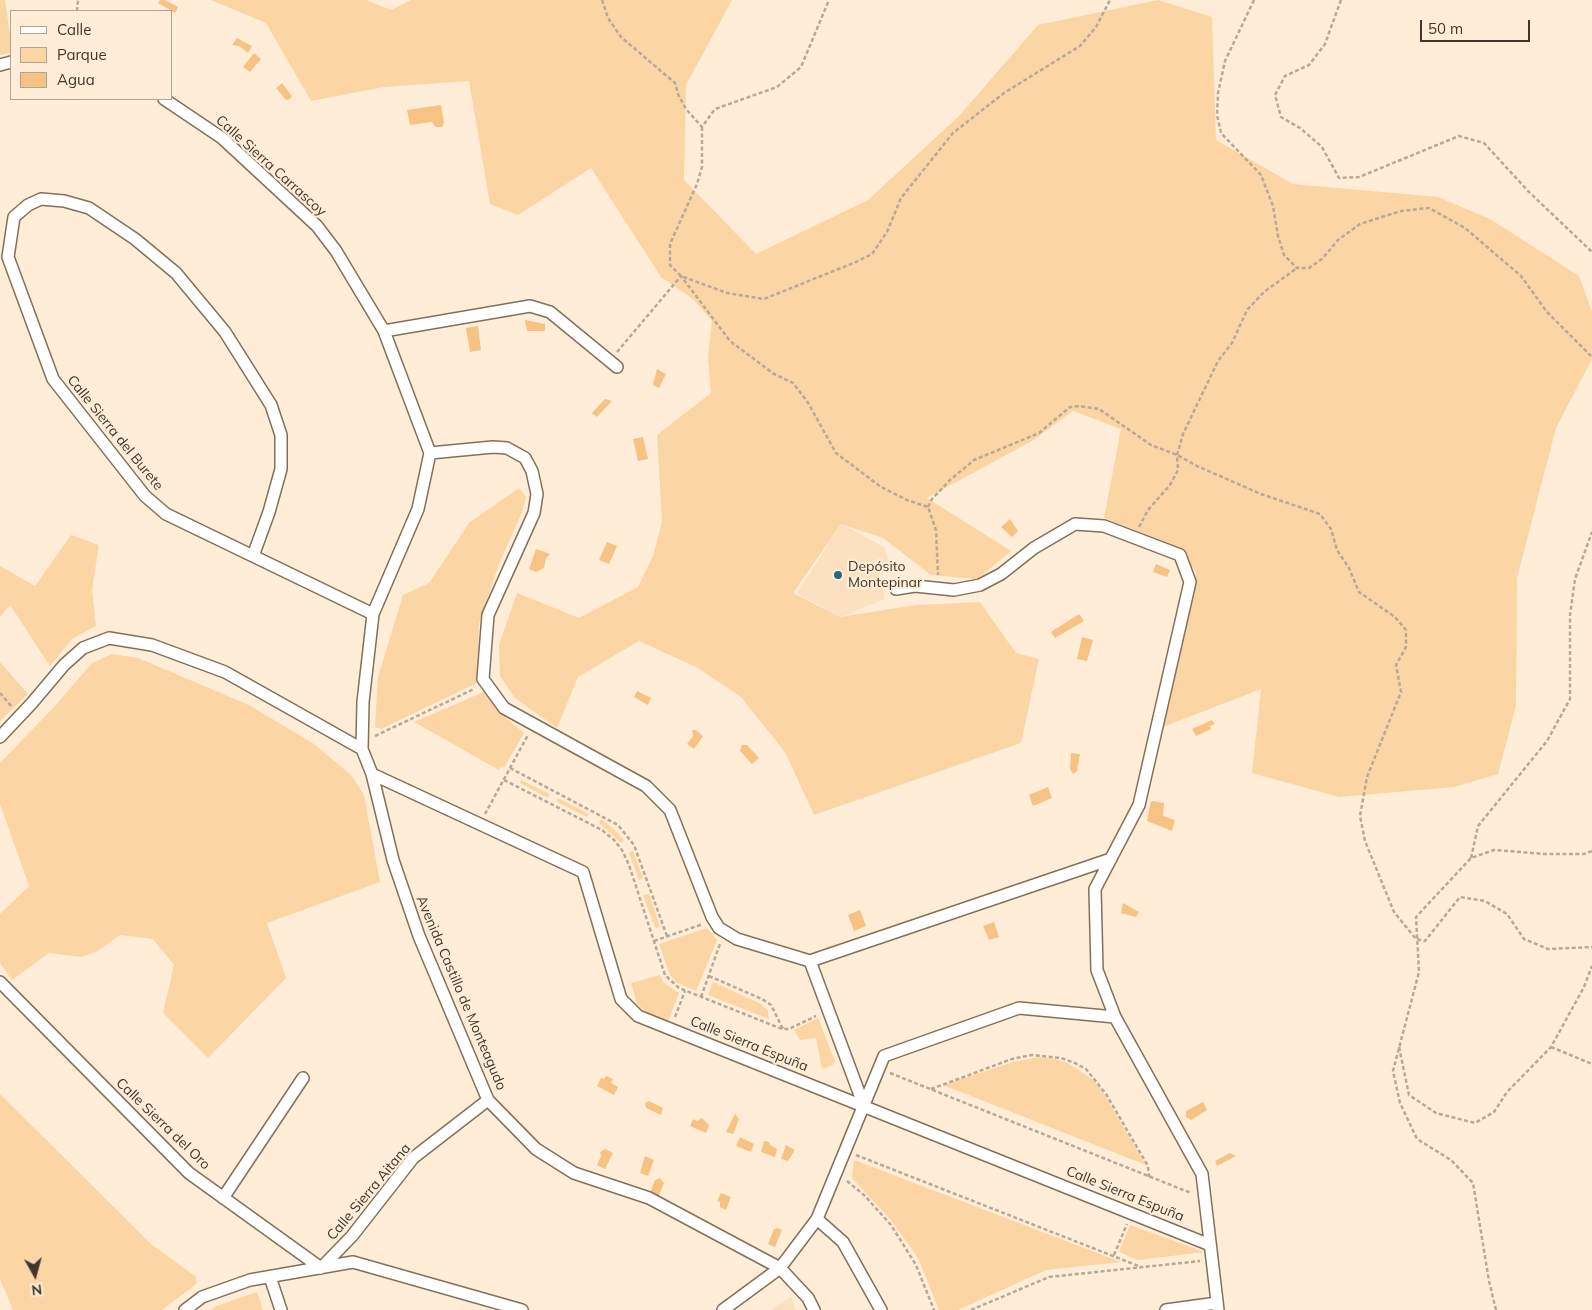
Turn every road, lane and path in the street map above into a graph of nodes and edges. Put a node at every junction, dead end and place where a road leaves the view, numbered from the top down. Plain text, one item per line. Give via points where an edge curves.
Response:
1 (602, 0) edge
2 (828, 0) edge
3 (1110, 0) edge
4 (1254, 0) edge
5 (1341, 0) edge
6 (165, 100) edge
7 (702, 127) junction
8 (1592, 252) edge
9 (1297, 268) junction
10 (681, 276) junction
11 (384, 331) junction
12 (1592, 357) edge
13 (614, 364) joint
14 (430, 453) junction
15 (1178, 455) junction
16 (928, 507) junction
17 (1592, 532) edge
18 (1136, 538) junction
19 (253, 556) junction
20 (937, 587) junction
21 (896, 589) dead end
22 (373, 614) junction
23 (487, 683) junction
24 (0, 693) edge
25 (20, 716) junction
26 (534, 725) junction
27 (0, 737) edge
28 (362, 745) junction
29 (510, 768) junction
30 (372, 774) junction
31 (504, 780) junction
32 (479, 824) junction
33 (1592, 851) edge
34 (1111, 858) junction
35 (1471, 858) junction
36 (714, 920) junction
37 (725, 932) junction
38 (667, 936) junction
39 (1416, 939) junction
40 (654, 941) junction
41 (1592, 947) edge
42 (810, 961) junction
43 (1592, 966) edge
44 (709, 976) junction
45 (0, 982) edge
46 (685, 990) junction
47 (701, 997) junction
48 (829, 1010) junction
49 (1115, 1018) junction
50 (670, 1029) junction
51 (783, 1029) junction
52 (1398, 1045) junction
53 (1551, 1047) junction
54 (1592, 1064) edge
55 (879, 1069) junction
56 (303, 1078) dead end
57 (930, 1089) junction
58 (488, 1100) junction
59 (864, 1106) junction
60 (845, 1150) junction
61 (836, 1172) junction
62 (1149, 1177) junction
63 (1205, 1194) junction
64 (223, 1198) junction
65 (1131, 1213) junction
66 (817, 1219) junction
67 (1210, 1245) junction
68 (1114, 1255) junction
69 (1212, 1260) junction
70 (1141, 1267) junction
71 (321, 1268) junction
72 (780, 1268) junction
73 (270, 1277) junction
74 (1217, 1306) edge
75 (185, 1310) edge
76 (281, 1310) edge
77 (522, 1310) edge
78 (723, 1310) edge
79 (814, 1310) edge
80 (881, 1310) edge
81 (934, 1310) edge
82 (971, 1310) edge
83 (1166, 1310) edge
84 (1496, 1310) edge

1 - 7 path via 608,18 621,37 675,82 686,109
2 - 7 path via 801,67 778,87 715,109
3 - 10 path via 1096,27 1080,46 1004,93 953,133 901,198 887,232 872,254 764,299 727,293
4 - 9 path via 1225,61 1217,115 1221,133 1261,174 1273,206 1284,255
5 - 8 path via 1325,44 1309,65 1285,76 1275,95 1281,117 1322,147 1339,178 1359,177 1460,136 1484,143 1528,191
6 - 11 street, Calle Sierra Carrascoy via 222,138 317,226 336,251
7 - 10 path via 702,167 670,244 670,265
9 - 12 path via 1309,268 1322,259 1338,240 1360,224 1401,211 1429,208 1464,228 1521,276 1547,312
9 - 15 path via 1264,292 1247,310 1232,343 1218,361 1202,393 1183,434
10 - 13 path
10 - 16 path via 730,341 774,374 793,383 808,401 836,453 881,487
11 - 13 street via 530,306 550,312
11 - 14 street, Calle Sierra Carrascoy
14 - 22 street via 418,510
14 - 23 street via 493,446 507,448 525,458 538,494 534,512 488,615 483,679
15 - 16 path via 1151,445 1099,409 1070,407 1039,433 974,460 950,480
15 - 18 path via 1178,470 1170,485 1148,510
15 - 39 path via 1261,494 1320,514 1332,529 1337,550 1359,592 1395,617 1406,630 1406,647 1396,665 1401,692 1367,777 1360,816 1364,841 1390,904
16 - 20 path via 936,530
17 - 35 path via 1575,579 1570,615 1570,699 1547,741 1478,826
18 - 20 street via 1104,526 1075,524 1034,548 1002,574 980,585 954,590
18 - 34 street via 1180,555 1190,582 1138,805
19 - 19 street, Calle Sierra del Burete via 166,514 145,496 53,379 8,257 14,217 28,205 41,199 64,200 97,213 176,273 230,340 271,405 280,435 281,469
19 - 22 street, Calle Sierra del Burete
20 - 21 street
22 - 28 street via 363,702
23 - 26 street via 504,708
23 - 28 path
24 - 25 path
25 - 27 street
25 - 28 street via 64,664 83,648 109,638 152,645 225,672
26 - 29 path
26 - 36 street via 646,786 670,810
28 - 30 street, Avenida Castillo de Monteagudo
29 - 31 path
29 - 38 path via 618,825 634,846
30 - 32 street, Calle Sierra Espuña
30 - 58 street, Avenida Castillo de Monteagudo via 393,860 418,936
31 - 32 path
31 - 40 path via 602,830 614,840 629,865
32 - 50 street, Calle Sierra Espuña via 582,872 621,999 638,1016
33 - 35 path via 1545,854 1494,850
34 - 42 street
34 - 49 street via 1095,889 1096,961
35 - 39 path via 1416,916
36 - 37 street
36 - 38 path
37 - 42 street via 737,939
37 - 44 path
38 - 40 path
39 - 41 path via 1425,941 1460,897 1486,901 1507,914 1524,939 1548,949
39 - 52 path via 1419,972
40 - 46 path via 665,975
42 - 48 street
43 - 53 path
44 - 47 path
44 - 51 path via 771,1005
45 - 64 street, Calle Sierra del Oro via 189,1173
46 - 47 path
46 - 50 path
47 - 51 path
48 - 51 path
48 - 59 street
49 - 55 street via 1019,1008 884,1056
49 - 63 street via 1202,1174
50 - 59 street, Calle Sierra Espuña
52 - 53 path via 1409,1095 1436,1113 1475,1123 1494,1112 1506,1092
52 - 84 path via 1392,1071 1400,1103 1416,1139 1451,1160 1473,1183
53 - 54 path
55 - 57 path
55 - 59 street
56 - 64 street
57 - 62 path
57 - 62 path via 1012,1059 1032,1055 1074,1063 1086,1069 1106,1094 1148,1166
58 - 71 street, Calle Sierra Aitana via 413,1158 352,1236
58 - 72 street, Avenida Castillo de Monteagudo via 536,1148 574,1173 649,1198
59 - 60 street
59 - 65 street, Calle Sierra Espuña
60 - 61 street
60 - 68 path
61 - 66 street
61 - 81 path via 864,1195 891,1225 916,1265
62 - 63 path via 1195,1195
63 - 67 street
64 - 71 street, Calle Sierra del Oro
65 - 67 street, Calle Sierra Espuña
65 - 68 path
66 - 72 street
66 - 80 street via 843,1242
67 - 69 street
68 - 70 path
69 - 70 path
69 - 74 street
70 - 82 path via 1049,1277
71 - 73 street
71 - 77 street via 353,1262
72 - 78 street
72 - 79 street, Avenida Castillo de Monteagudo via 808,1298
73 - 75 street via 250,1280 202,1297
73 - 76 street
74 - 83 street

